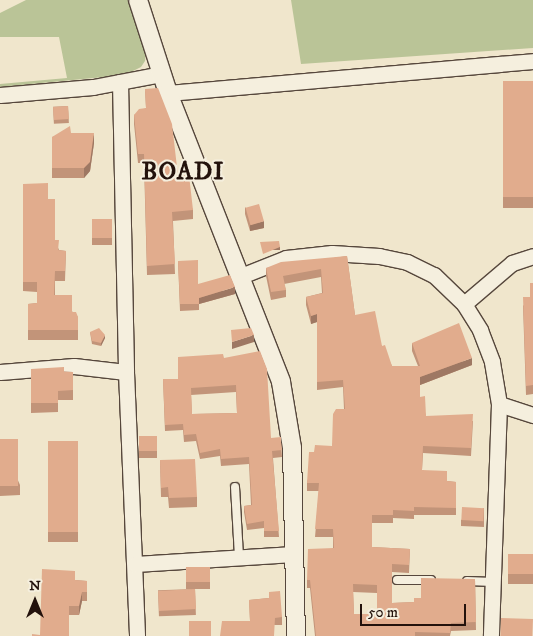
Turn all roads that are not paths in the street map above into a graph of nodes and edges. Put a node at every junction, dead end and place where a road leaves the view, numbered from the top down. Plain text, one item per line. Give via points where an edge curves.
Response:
1 (138, 0) edge
2 (533, 61) edge
3 (161, 74) junction
4 (120, 82) junction
5 (168, 93) junction
6 (0, 95) edge
7 (533, 256) edge
8 (241, 276) junction
9 (464, 304) junction
10 (0, 372) edge
11 (126, 372) junction
12 (499, 404) junction
13 (533, 415) edge
14 (235, 486) dead end
15 (294, 554) junction
16 (239, 558) junction
17 (135, 564) junction
18 (397, 580) dead end
19 (445, 581) edge
20 (454, 581) edge
21 (493, 582) junction
22 (137, 636) edge
23 (296, 636) edge
24 (491, 636) edge

1 - 3 street
2 - 5 street
3 - 4 street
3 - 5 street
4 - 6 street
4 - 11 street
5 - 8 street
7 - 9 street via 512,263
8 - 9 street via 286,258 332,253 379,256 407,262 434,275
8 - 15 street via 273,356 288,411
9 - 12 street via 480,330 492,362
10 - 11 street via 74,366
11 - 17 street
12 - 13 street
12 - 21 street
14 - 16 lane
15 - 16 street
15 - 23 street
16 - 17 street
17 - 22 street
18 - 19 lane
20 - 21 lane
21 - 24 street

